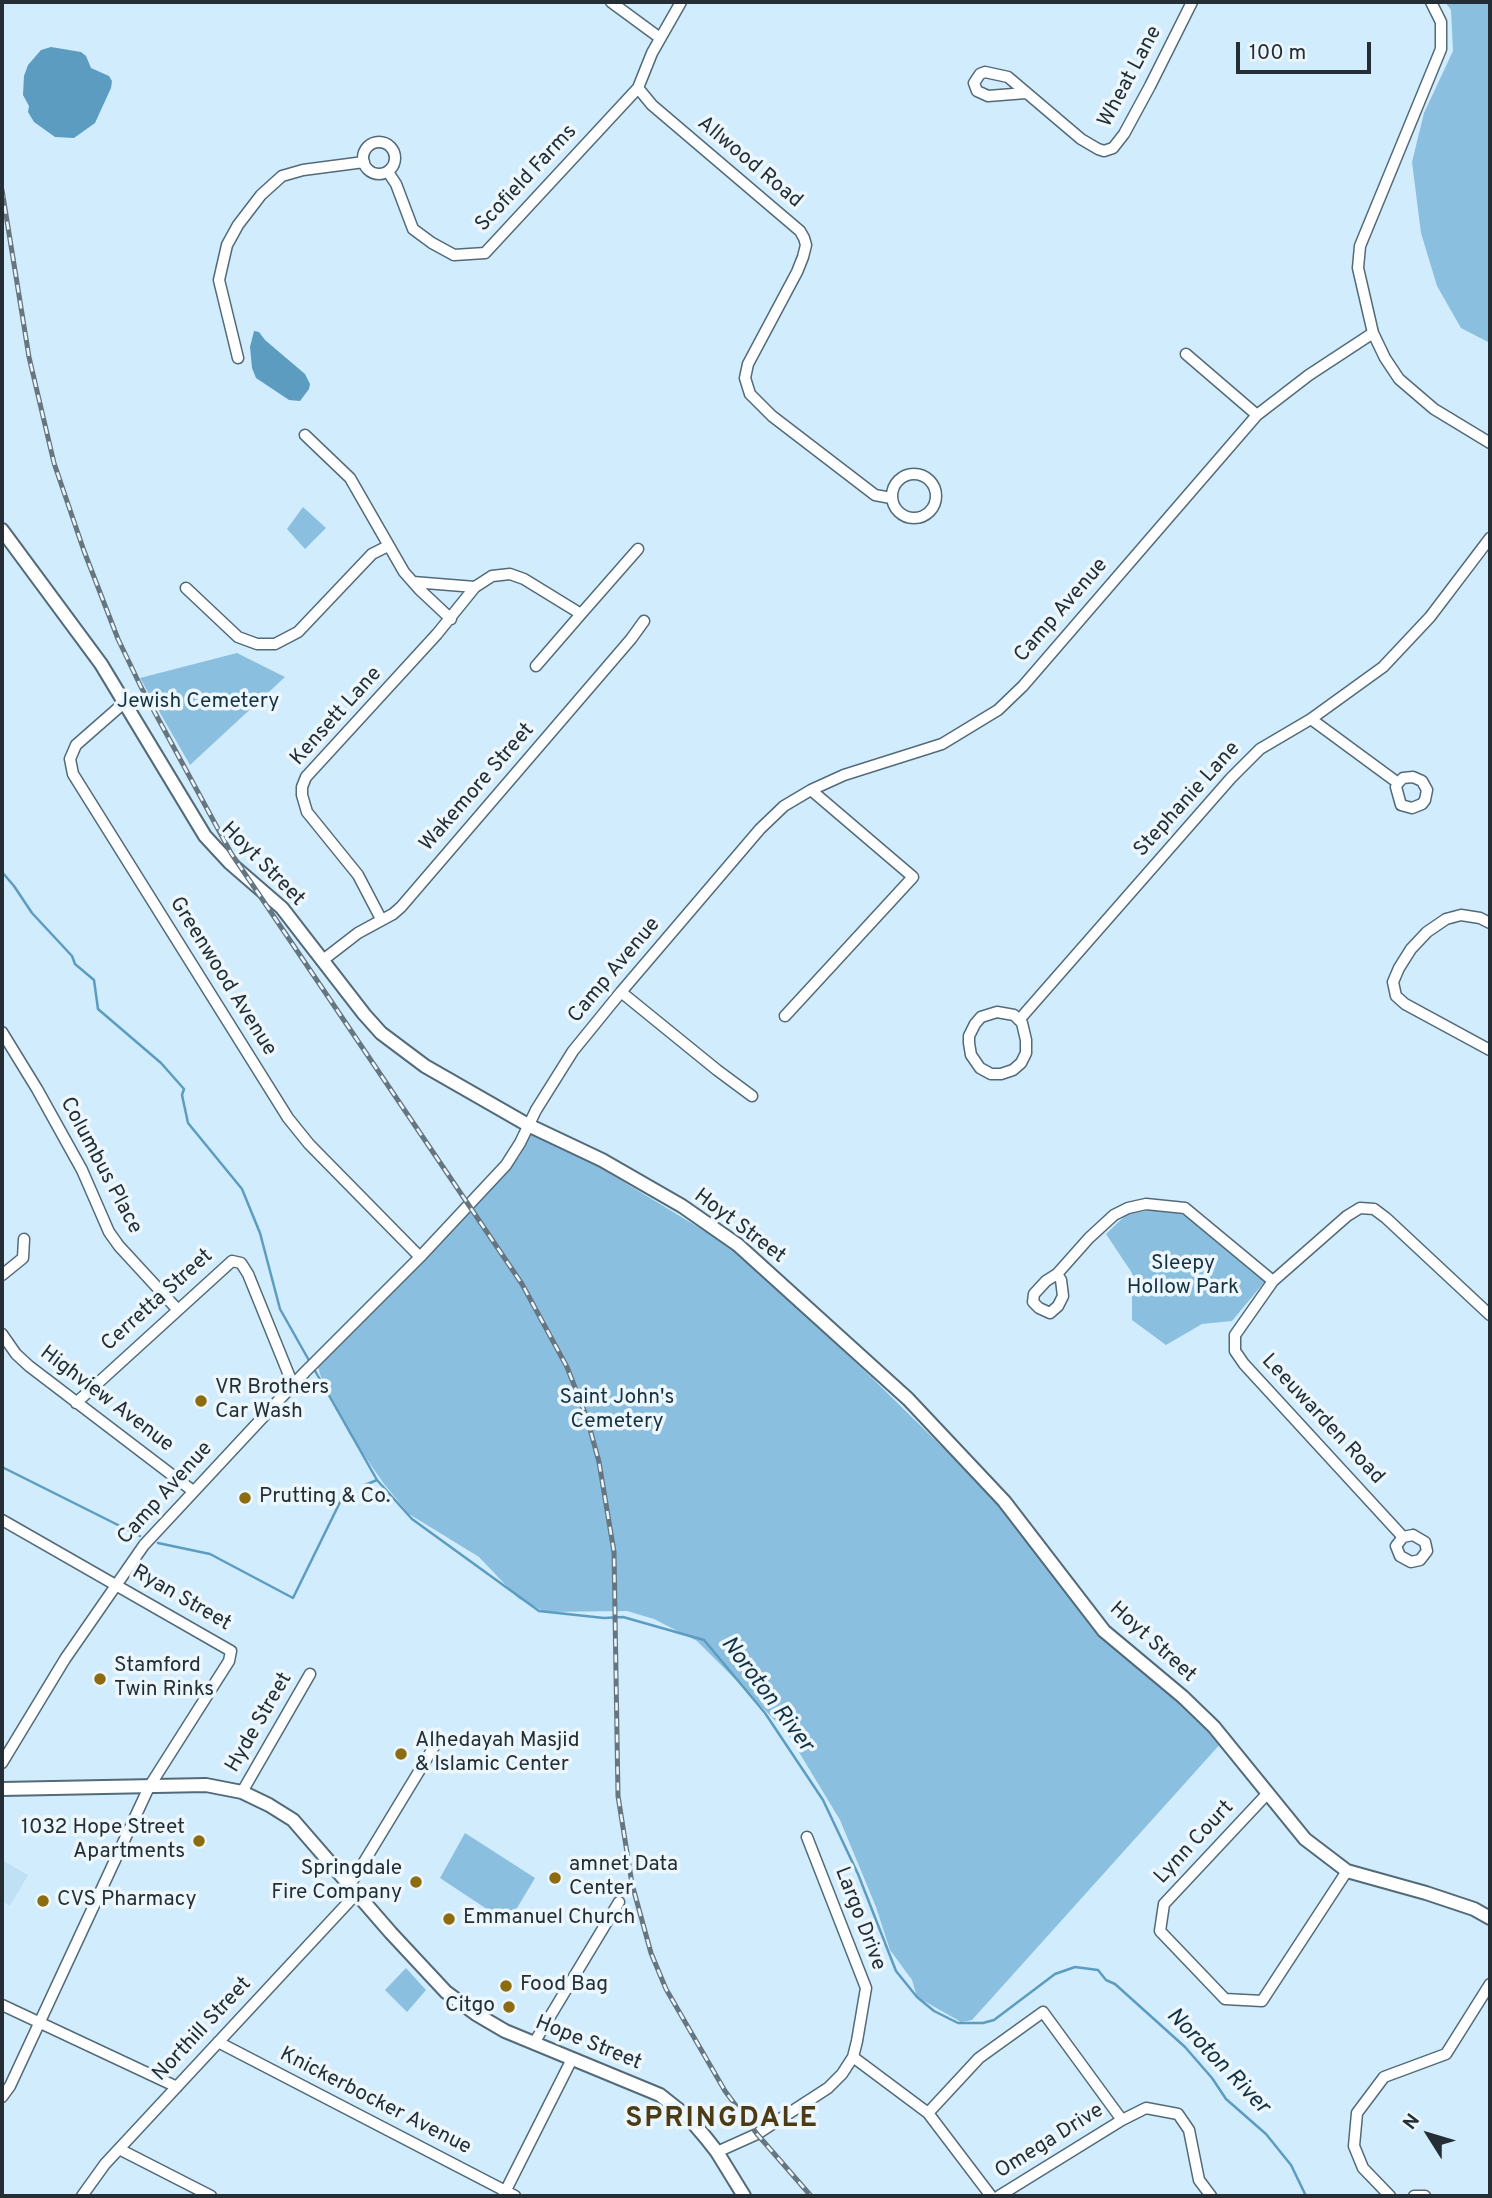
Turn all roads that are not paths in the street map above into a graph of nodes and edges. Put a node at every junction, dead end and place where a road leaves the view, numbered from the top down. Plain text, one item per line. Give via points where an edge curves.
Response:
1 (611, 2) edge
2 (681, 2) edge
3 (1192, 2) edge
4 (1431, 2) edge
5 (660, 38) junction
6 (638, 88) junction
7 (1026, 93) junction
8 (363, 162) junction
9 (388, 172) junction
10 (1373, 333) junction
11 (1186, 354) dead end
12 (238, 358) dead end
13 (1257, 415) junction
14 (305, 435) dead end
15 (1490, 443) edge
16 (891, 498) junction
17 (2, 530) edge
18 (1490, 538) edge
19 (388, 545) junction
20 (638, 549) dead end
21 (413, 582) junction
22 (475, 587) junction
23 (186, 588) dead end
24 (581, 614) junction
25 (451, 620) junction
26 (644, 621) dead end
27 (536, 666) dead end
28 (125, 702) junction
29 (1311, 719) junction
30 (1398, 783) dead end
31 (811, 790) junction
32 (382, 919) junction
33 (1490, 923) edge
34 (323, 960) junction
35 (621, 992) junction
36 (785, 1016) dead end
37 (1019, 1020) junction
38 (2, 1032) edge
39 (1490, 1050) edge
40 (752, 1096) dead end
41 (528, 1125) junction
42 (24, 1240) dead end
43 (420, 1257) junction
44 (1057, 1274) dead end
45 (2, 1275) edge
46 (1273, 1281) junction
47 (177, 1309) junction
48 (1490, 1315) edge
49 (2, 1334) edge
50 (293, 1385) junction
51 (76, 1403) junction
52 (193, 1491) junction
53 (2, 1520) edge
54 (1403, 1537) dead end
55 (115, 1583) junction
56 (310, 1674) dead end
57 (435, 1745) dead end
58 (2, 1763) edge
59 (149, 1787) junction
60 (2, 1789) edge
61 (242, 1792) junction
62 (1267, 1794) junction
63 (807, 1837) dead end
64 (1347, 1871) junction
65 (354, 1889) junction
66 (619, 1902) dead end
67 (1490, 1918) edge
68 (1490, 1984) edge
69 (2, 2004) edge
70 (38, 2021) junction
71 (218, 2042) junction
72 (534, 2043) junction
73 (853, 2057) junction
74 (572, 2059) junction
75 (177, 2087) junction
76 (2, 2096) edge
77 (928, 2113) junction
78 (1122, 2120) junction
79 (119, 2149) junction
80 (718, 2152) junction
81 (508, 2194) edge
82 (82, 2196) edge
83 (211, 2196) edge
84 (744, 2196) edge
85 (991, 2196) edge
86 (999, 2196) edge
87 (1212, 2196) edge
88 (1390, 2196) edge
89 (1414, 2196) edge
90 (1425, 2196) edge

1 - 5 street
2 - 5 street
3 - 7 street, Wheat Lane via 1114,148 1104,151 1091,145
4 - 10 street via 1441,22 1441,49 1360,246 1358,268
5 - 6 street
6 - 9 street, Scofield Farms via 485,253 454,255 413,229
6 - 16 street, Allwood Road via 804,238 797,272 748,364 746,387 750,394 875,495
7 - 7 street, Wheat Lane via 988,96 977,91 974,83 980,74 995,72 1012,79
8 - 9 street via 373,173
8 - 9 street, Scofield Farms via 370,144 387,143 396,157
8 - 12 street via 282,176 238,225 227,245 219,280
10 - 13 street, Camp Avenue
10 - 15 street via 1399,379 1414,394
11 - 13 street
13 - 31 street, Camp Avenue via 998,710 942,744
14 - 19 street via 351,478
16 - 16 street, Allwood Road via 903,516 918,518 930,512 936,493 924,477 911,474 898,480
17 - 28 main road, Hoyt Street
18 - 29 street, Stephanie Lane via 1430,617 1383,667
19 - 21 street
19 - 23 street via 372,554 298,632 275,643 257,644 238,637
20 - 24 street
21 - 22 street
21 - 25 street
22 - 24 street via 492,576 510,574
22 - 25 street, Kensett Lane
24 - 27 street
25 - 32 street, Kensett Lane via 312,769 302,787 307,812 358,875
26 - 32 street, Wakemore Street via 418,887 393,914
28 - 34 main road, Hoyt Street via 205,836 273,899
28 - 43 street, Greenwood Avenue via 76,746 70,759 73,774 288,1118
29 - 30 street
29 - 37 street, Stephanie Lane via 1260,749 1231,778
31 - 35 street, Camp Avenue via 784,806 760,829
31 - 36 street via 913,877
32 - 34 street, Wakemore Street
33 - 39 street via 1461,915 1446,919 1411,949 1393,982 1396,996 1405,1004
34 - 41 main road, Hoyt Street via 364,1014 404,1052
35 - 40 street
35 - 41 street, Camp Avenue via 573,1051
37 - 37 street via 1026,1040 1024,1059 1008,1072 985,1072 971,1055 969,1036 975,1024 996,1012 1014,1014
38 - 47 street, Columbus Place via 72,1150 109,1231
41 - 43 street, Camp Avenue via 506,1165
41 - 62 main road, Hoyt Street via 602,1160 728,1238 872,1365 1004,1500 1104,1631 1214,1727
42 - 45 street via 23,1258
43 - 50 street, Camp Avenue
44 - 46 street via 1114,1214 1146,1204 1185,1208
46 - 48 street, Leeuwarden Road via 1347,1216 1360,1208 1374,1209
46 - 54 street, Leeuwarden Road via 1235,1335 1235,1351
47 - 50 street, Cerretta Street via 222,1268 232,1261 241,1263
47 - 51 street, Cerretta Street
49 - 51 street, Highview Avenue via 21,1359
50 - 52 street, Camp Avenue
51 - 52 street, Highview Avenue
52 - 55 street, Camp Avenue
53 - 55 street, Ryan Street
55 - 58 street, Camp Avenue
55 - 59 street, Ryan Street via 232,1651
56 - 61 street, Hyde Street
57 - 65 street, Northill Street
59 - 60 main road, Hope Street
59 - 61 main road, Hope Street via 206,1786
59 - 70 street
61 - 65 main road, Hope Street via 293,1820
62 - 64 main road, Hoyt Street via 1306,1839
62 - 64 street, Lynn Court via 1164,1904 1160,1931 1225,1999 1262,2001
63 - 73 street, Largo Drive via 866,1988
64 - 67 main road, Hoyt Street via 1450,1901
65 - 71 street, Northill Street
65 - 72 main road, Hope Street via 446,1992 476,2014
66 - 72 street
68 - 88 street via 1446,2054 1384,2077 1357,2113 1354,2146 1363,2168
69 - 70 street
70 - 75 street
70 - 76 street
71 - 75 street, Northill Street
71 - 81 street, Knickerbocker Avenue
72 - 74 main road, Hope Street
73 - 77 street
73 - 80 street, Largo Drive via 835,2082 795,2111
74 - 80 main road, Hope Street via 660,2095 690,2118
74 - 81 street
75 - 79 street, Northill Street
77 - 78 street, Omega Drive via 979,2058 1043,2012
77 - 85 street
78 - 86 street, Omega Drive
78 - 87 street, Omega Drive via 1146,2108 1178,2114 1189,2130 1199,2180
79 - 82 street, Northill Street
79 - 83 street
80 - 84 main road, Hope Street
89 - 90 street

